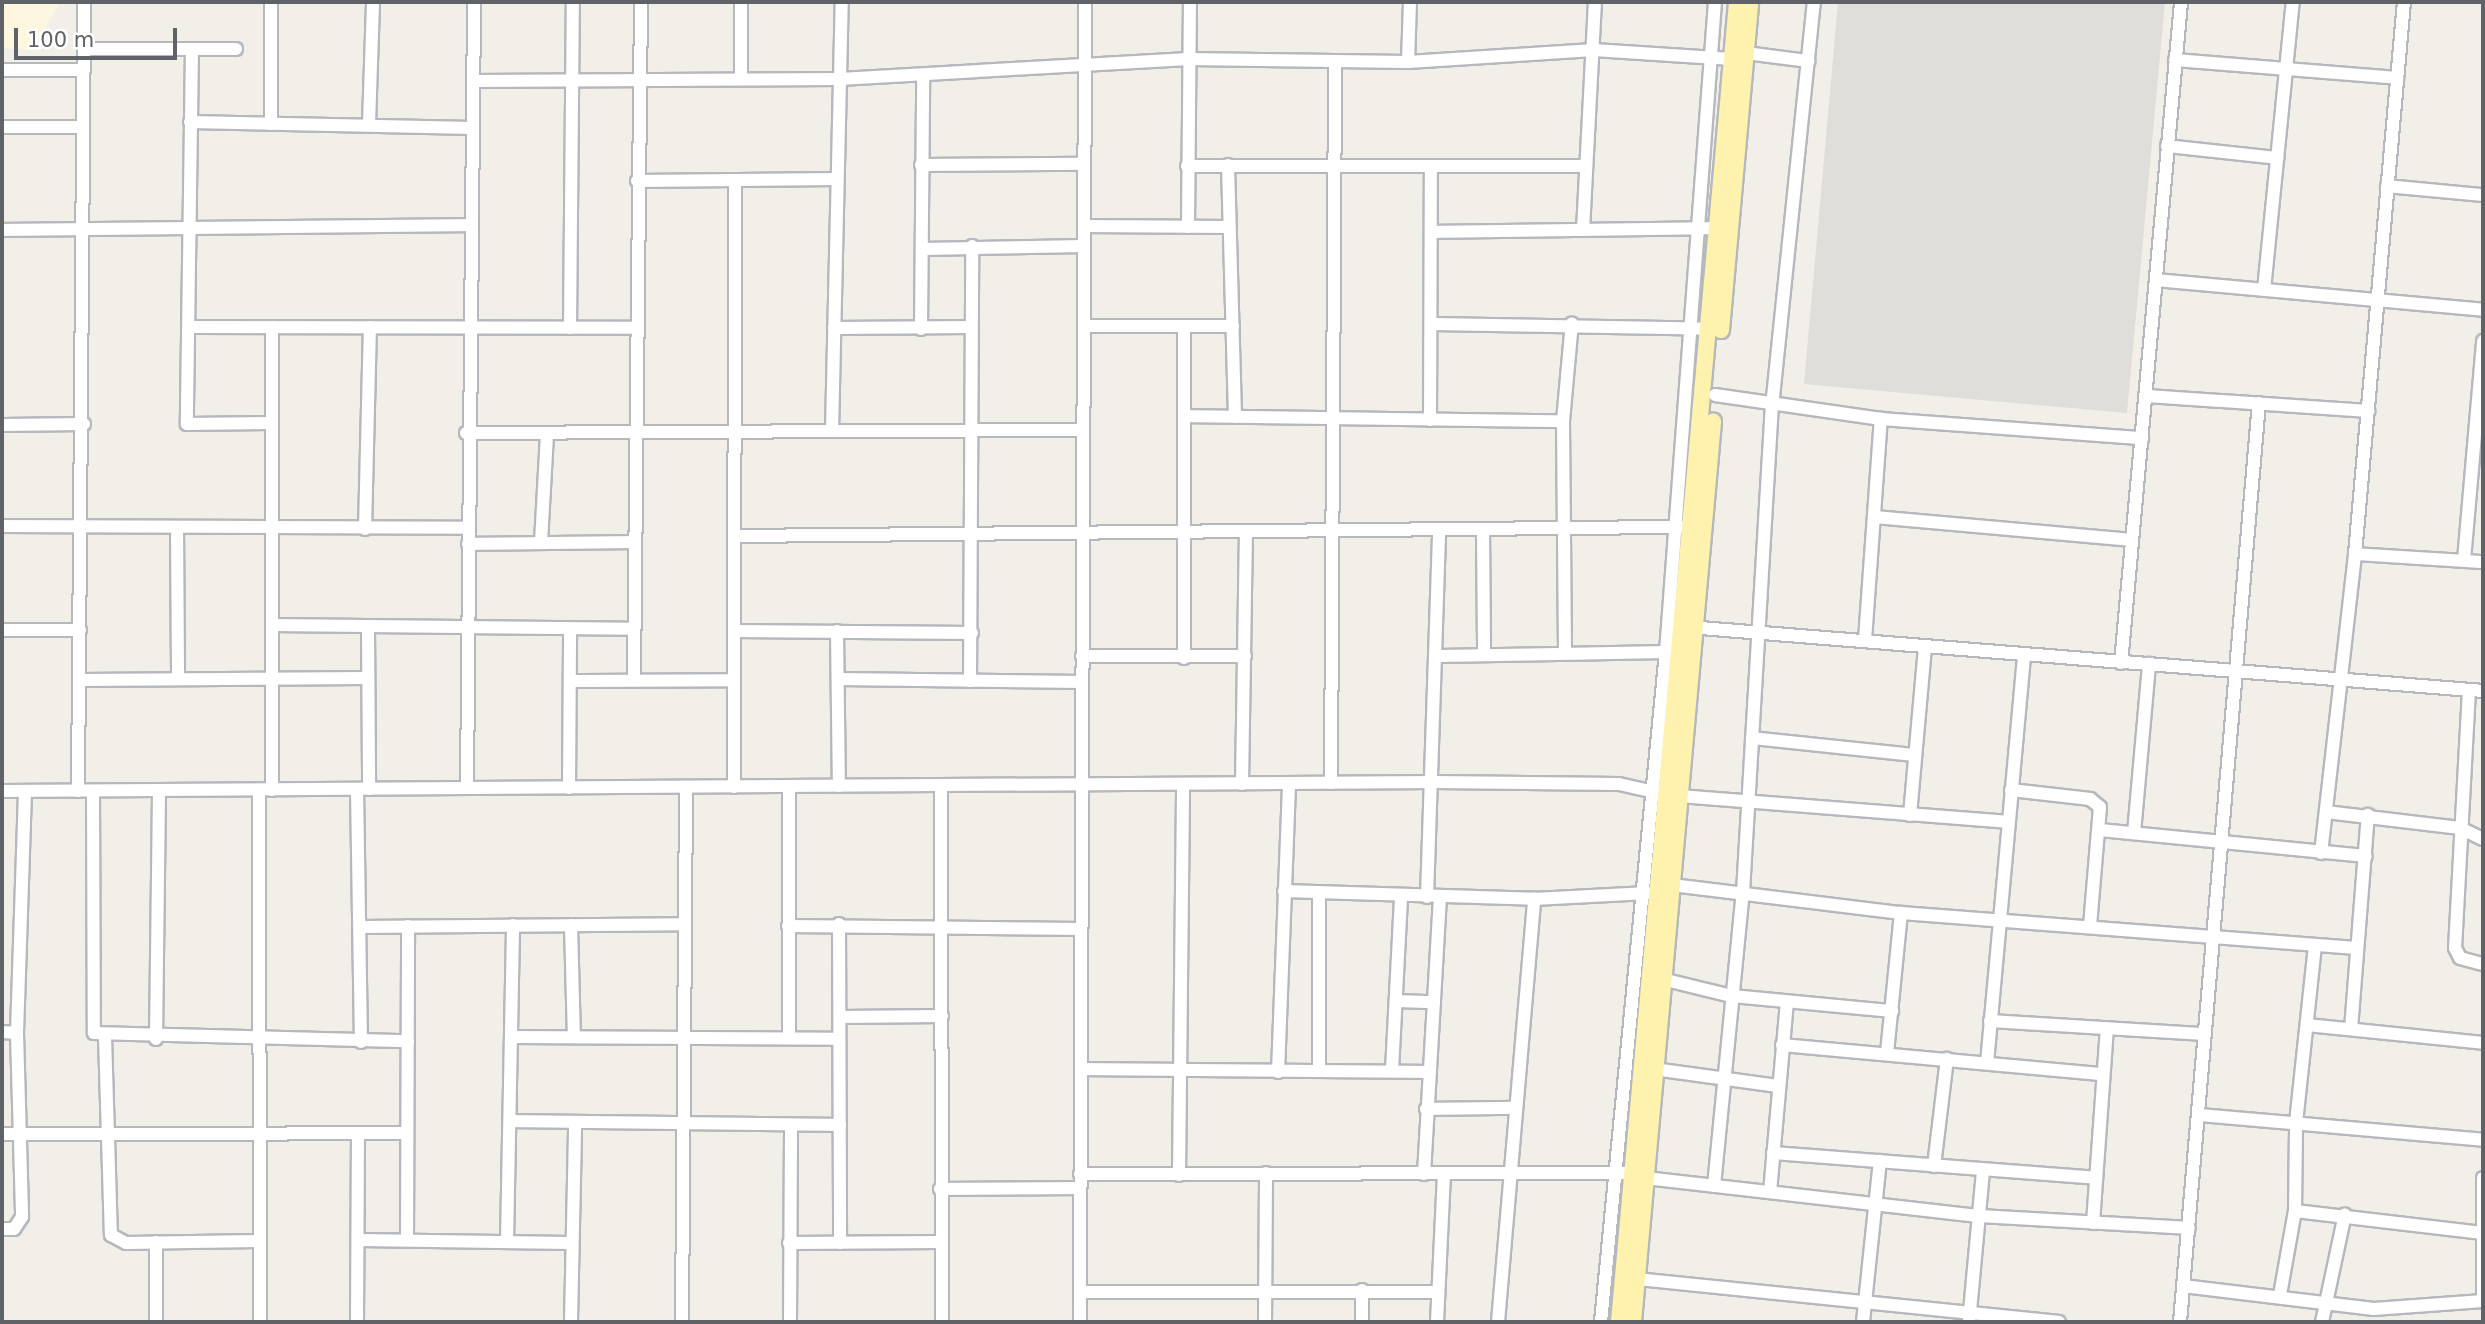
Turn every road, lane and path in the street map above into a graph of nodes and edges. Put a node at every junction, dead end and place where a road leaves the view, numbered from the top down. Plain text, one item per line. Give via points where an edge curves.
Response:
1 (84, 2) edge
2 (271, 2) edge
3 (373, 2) edge
4 (474, 2) edge
5 (573, 2) edge
6 (641, 2) edge
7 (741, 2) edge
8 (842, 2) edge
9 (1085, 2) edge
10 (1190, 2) edge
11 (1410, 2) edge
12 (1595, 2) edge
13 (1715, 2) edge
14 (1737, 2) edge
15 (1751, 2) edge
16 (1814, 2) edge
17 (2181, 2) edge
18 (2293, 2) edge
19 (2404, 2) edge
20 (236, 48) dead end
21 (84, 49) junction
22 (192, 49) junction
23 (1594, 50) junction
24 (1739, 56) junction
25 (1708, 58) junction
26 (1188, 59) junction
27 (2175, 60) junction
28 (1335, 61) junction
29 (1808, 61) junction
30 (1408, 62) junction
31 (1085, 66) junction
32 (2286, 69) junction
33 (2, 70) edge
34 (84, 70) junction
35 (923, 75) junction
36 (741, 78) junction
37 (2397, 78) junction
38 (839, 79) junction
39 (571, 80) junction
40 (638, 80) junction
41 (474, 81) junction
42 (190, 122) junction
43 (271, 124) junction
44 (369, 124) junction
45 (2, 127) edge
46 (83, 127) junction
47 (473, 128) junction
48 (2167, 146) junction
49 (2277, 158) junction
50 (1084, 164) junction
51 (1228, 165) junction
52 (921, 166) junction
53 (1187, 166) junction
54 (1333, 166) junction
55 (1430, 166) junction
56 (1586, 166) junction
57 (837, 179) junction
58 (734, 180) junction
59 (637, 181) junction
60 (2387, 186) junction
61 (2483, 195) edge
62 (472, 225) junction
63 (190, 226) junction
64 (1084, 226) junction
65 (1188, 227) junction
66 (84, 228) junction
67 (1229, 228) junction
68 (1694, 228) junction
69 (1718, 228) junction
70 (2, 230) edge
71 (1583, 230) junction
72 (1432, 232) junction
73 (972, 246) junction
74 (1084, 246) junction
75 (922, 249) junction
76 (2155, 280) junction
77 (2264, 290) junction
78 (2377, 300) junction
79 (2483, 310) edge
80 (1572, 323) junction
81 (1433, 324) junction
82 (1084, 326) junction
83 (1184, 326) junction
84 (1233, 326) junction
85 (190, 327) junction
86 (272, 327) junction
87 (370, 327) junction
88 (469, 327) junction
89 (970, 327) junction
90 (570, 328) junction
91 (635, 328) junction
92 (834, 328) junction
93 (1688, 328) junction
94 (921, 329) junction
95 (1710, 329) junction
96 (2483, 341) edge
97 (1716, 395) junction
98 (2147, 396) junction
99 (2259, 403) junction
100 (1772, 407) junction
101 (2368, 411) junction
102 (1184, 416) junction
103 (1235, 417) junction
104 (1333, 418) junction
105 (1881, 419) junction
106 (1430, 420) junction
107 (1563, 421) junction
108 (269, 423) junction
109 (85, 424) junction
110 (2480, 424) edge
111 (2, 425) edge
112 (1083, 430) junction
113 (832, 431) junction
114 (970, 431) junction
115 (738, 432) junction
116 (466, 433) junction
117 (634, 433) junction
118 (547, 434) junction
119 (2142, 438) junction
120 (1875, 517) junction
121 (2, 526) edge
122 (83, 526) junction
123 (177, 527) junction
124 (1675, 527) junction
125 (1694, 527) junction
126 (271, 528) junction
127 (467, 528) junction
128 (365, 529) junction
129 (1565, 529) junction
130 (1186, 530) junction
131 (1439, 530) junction
132 (1483, 530) junction
133 (1246, 531) junction
134 (971, 532) junction
135 (1332, 532) junction
136 (1083, 533) junction
137 (735, 536) junction
138 (2132, 540) junction
139 (541, 542) junction
140 (631, 542) junction
141 (468, 544) junction
142 (2355, 554) junction
143 (2464, 560) junction
144 (2483, 562) edge
145 (272, 625) junction
146 (1689, 627) junction
147 (368, 628) junction
148 (632, 629) junction
149 (2, 630) edge
150 (80, 630) junction
151 (468, 631) junction
152 (735, 631) junction
153 (837, 631) junction
154 (570, 632) junction
155 (972, 633) junction
156 (1757, 634) junction
157 (1866, 640) junction
158 (1925, 647) junction
159 (1564, 651) junction
160 (1484, 652) junction
161 (1666, 652) junction
162 (1082, 656) junction
163 (1245, 656) junction
164 (1439, 656) junction
165 (2024, 656) junction
166 (1184, 658) junction
167 (2122, 663) junction
168 (2148, 664) junction
169 (2239, 671) junction
170 (178, 677) junction
171 (367, 678) junction
172 (271, 679) junction
173 (634, 679) junction
174 (838, 679) junction
175 (80, 680) junction
176 (734, 680) junction
177 (2340, 680) junction
178 (570, 681) junction
179 (970, 681) junction
180 (1082, 682) junction
181 (2469, 690) junction
182 (2483, 691) edge
183 (1752, 738) junction
184 (1915, 755) junction
185 (1435, 782) junction
186 (1289, 783) junction
187 (1331, 783) junction
188 (1183, 784) junction
189 (1242, 784) junction
190 (1082, 785) junction
191 (839, 786) junction
192 (941, 786) junction
193 (686, 787) junction
194 (734, 787) junction
195 (789, 787) junction
196 (467, 788) junction
197 (569, 788) junction
198 (363, 789) junction
199 (159, 790) junction
200 (265, 790) junction
201 (2011, 790) junction
202 (2, 791) edge
203 (25, 791) junction
204 (78, 791) junction
205 (93, 791) junction
206 (1667, 794) junction
207 (1748, 800) junction
208 (2326, 811) junction
209 (1910, 815) junction
210 (2368, 816) junction
211 (2007, 822) junction
212 (2460, 828) junction
213 (2101, 830) junction
214 (2134, 833) junction
215 (2483, 839) edge
216 (2224, 843) junction
217 (2321, 853) junction
218 (2366, 856) junction
219 (1658, 890) junction
220 (1284, 891) junction
221 (1319, 892) junction
222 (1743, 892) junction
223 (1401, 895) junction
224 (1434, 897) junction
225 (1534, 899) junction
226 (1901, 913) junction
227 (2000, 922) junction
228 (685, 924) junction
229 (839, 924) junction
230 (942, 924) junction
231 (513, 925) junction
232 (571, 925) junction
233 (408, 926) junction
234 (788, 926) junction
235 (361, 927) junction
236 (2090, 927) junction
237 (1081, 929) junction
238 (2213, 939) junction
239 (2315, 945) junction
240 (2357, 948) junction
241 (2483, 964) edge
242 (1662, 979) junction
243 (1732, 996) junction
244 (1396, 1001) junction
245 (1434, 1002) junction
246 (1787, 1003) junction
247 (1892, 1011) junction
248 (942, 1016) junction
249 (841, 1017) junction
250 (1990, 1021) junction
251 (2307, 1025) junction
252 (2351, 1028) junction
253 (2107, 1029) junction
254 (2, 1032) edge
255 (17, 1033) junction
256 (2205, 1034) junction
257 (105, 1036) junction
258 (511, 1037) junction
259 (574, 1037) junction
260 (684, 1037) junction
261 (258, 1038) junction
262 (789, 1038) junction
263 (156, 1039) junction
264 (839, 1039) junction
265 (408, 1041) junction
266 (360, 1042) junction
267 (2483, 1043) edge
268 (1782, 1045) junction
269 (1887, 1053) junction
270 (1947, 1059) junction
271 (1987, 1063) junction
272 (1081, 1069) junction
273 (1180, 1069) junction
274 (1654, 1069) junction
275 (1392, 1070) junction
276 (1318, 1071) junction
277 (1278, 1072) junction
278 (1430, 1072) junction
279 (2103, 1074) junction
280 (1723, 1082) junction
281 (1778, 1086) junction
282 (1514, 1108) junction
283 (1426, 1109) junction
284 (2200, 1115) junction
285 (511, 1121) junction
286 (575, 1123) junction
287 (2297, 1123) junction
288 (840, 1125) junction
289 (685, 1126) junction
290 (792, 1126) junction
291 (19, 1133) junction
292 (105, 1133) junction
293 (407, 1133) junction
294 (2, 1134) edge
295 (256, 1135) junction
296 (358, 1135) junction
297 (2483, 1140) edge
298 (1773, 1153) junction
299 (1880, 1161) junction
300 (1934, 1166) junction
301 (1983, 1170) junction
302 (1266, 1173) junction
303 (1444, 1173) junction
304 (1510, 1173) junction
305 (1080, 1174) junction
306 (1424, 1174) junction
307 (1613, 1174) junction
308 (1179, 1175) junction
309 (1639, 1176) junction
310 (2096, 1178) junction
311 (2483, 1178) edge
312 (1714, 1186) junction
313 (1080, 1188) junction
314 (940, 1189) junction
315 (1770, 1192) junction
316 (1876, 1205) junction
317 (2295, 1211) junction
318 (2345, 1214) junction
319 (1981, 1216) junction
320 (2093, 1223) junction
321 (2189, 1228) junction
322 (2, 1229) edge
323 (2481, 1233) junction
324 (359, 1240) junction
325 (407, 1240) junction
326 (258, 1241) junction
327 (507, 1241) junction
328 (156, 1242) junction
329 (940, 1242) junction
330 (570, 1243) junction
331 (789, 1243) junction
332 (840, 1243) junction
333 (1637, 1279) junction
334 (2183, 1286) junction
335 (1266, 1289) junction
336 (1362, 1290) junction
337 (1080, 1292) junction
338 (1437, 1292) junction
339 (2280, 1294) junction
340 (2324, 1299) junction
341 (2483, 1301) edge
342 (1864, 1305) junction
343 (1969, 1318) edge
344 (156, 1322) edge
345 (260, 1322) edge
346 (357, 1322) edge
347 (571, 1322) edge
348 (682, 1322) edge
349 (790, 1322) edge
350 (942, 1322) edge
351 (1080, 1322) edge
352 (1265, 1322) edge
353 (1362, 1322) edge
354 (1437, 1322) edge
355 (1498, 1322) edge
356 (1601, 1322) edge
357 (1619, 1322) edge
358 (1633, 1322) edge
359 (1863, 1322) edge
360 (2059, 1322) edge
361 (2180, 1322) edge
362 (2322, 1322) edge

1 - 21 street
2 - 43 street
3 - 44 street
4 - 41 street
5 - 39 street
6 - 40 street
7 - 36 street
8 - 38 street
9 - 31 street
10 - 26 street
11 - 30 street
12 - 23 street
13 - 25 street
14 - 24 main road
15 - 24 main road
16 - 29 street
17 - 27 street
18 - 32 street
19 - 37 street
20 - 22 street
21 - 22 street
21 - 34 street
22 - 42 street
23 - 25 street
23 - 30 street
23 - 56 street
24 - 25 street
24 - 29 street
24 - 69 main road
24 - 97 main road
25 - 68 street
26 - 28 street
26 - 31 street
26 - 53 street
27 - 32 street
27 - 48 street
28 - 30 street
28 - 54 street
29 - 100 street
31 - 35 street
31 - 50 street
32 - 37 street
32 - 49 street
33 - 34 street
34 - 46 street
35 - 38 street
35 - 52 street
36 - 38 street
36 - 40 street
37 - 60 street
38 - 57 street
39 - 40 street
39 - 41 street
39 - 90 street
40 - 59 street
41 - 47 street
42 - 43 street
42 - 63 street
43 - 44 street
44 - 47 street
45 - 46 street
46 - 66 street
47 - 62 street
48 - 49 street
48 - 76 street
49 - 77 street
50 - 52 street
50 - 64 street
51 - 53 street
51 - 54 street
51 - 67 street
52 - 75 street
53 - 65 street
54 - 55 street
54 - 104 street
55 - 56 street
55 - 72 street
56 - 71 street
57 - 58 street
57 - 92 street
58 - 59 street
58 - 115 street
59 - 91 street
60 - 61 street
60 - 78 street
62 - 63 street
62 - 88 street
63 - 66 street
63 - 85 street
64 - 65 street
64 - 74 street
65 - 67 street
66 - 70 street
66 - 109 street
67 - 84 street
68 - 69 street
68 - 71 street
68 - 93 street
69 - 95 main road
71 - 72 street
72 - 81 street
73 - 74 street
73 - 75 street
73 - 89 street
74 - 82 street
75 - 94 street
76 - 77 street
76 - 98 street
77 - 78 street
78 - 79 street
78 - 101 street
80 - 81 street
80 - 93 street
80 - 107 street
81 - 106 street
82 - 83 street
82 - 112 street
83 - 84 street
83 - 102 street
84 - 103 street
85 - 86 street
85 - 108 street via 187,424
86 - 87 street
86 - 108 street
87 - 88 street
87 - 128 street
88 - 90 street
88 - 116 street
89 - 94 street
89 - 114 street
90 - 91 street
91 - 117 street
92 - 94 street
92 - 113 street
93 - 95 street
93 - 124 street
95 - 125 main road
96 - 110 street
97 - 100 street
97 - 146 main road
98 - 99 street
98 - 119 street
99 - 101 street
99 - 169 street
100 - 105 street
100 - 156 street
101 - 142 street
102 - 103 street
102 - 130 street
103 - 104 street
104 - 106 street
104 - 135 street
105 - 119 street
105 - 120 street
106 - 107 street
107 - 129 street
108 - 126 street
109 - 111 street
109 - 122 street
110 - 143 street
112 - 114 street
112 - 136 street
113 - 114 street
113 - 115 street
114 - 134 street
115 - 117 street
115 - 137 street
116 - 118 street
116 - 127 street
117 - 118 street
117 - 140 street
118 - 139 street
119 - 138 street
120 - 138 street
120 - 157 street
121 - 122 street
122 - 123 street
122 - 150 street
123 - 126 street
123 - 170 street
124 - 125 street
124 - 129 street
124 - 161 street
125 - 146 main road
126 - 128 street
126 - 145 street
127 - 128 street
127 - 141 street
129 - 132 street
129 - 159 street
130 - 133 street
130 - 136 street
130 - 166 street
131 - 132 street
131 - 135 street
131 - 164 street
132 - 160 street
133 - 135 street
133 - 163 street
134 - 136 street
134 - 137 street
134 - 155 street
135 - 187 street
136 - 162 street
137 - 152 street
138 - 167 street
139 - 140 street
139 - 141 street
140 - 148 street
141 - 151 street
142 - 143 street
142 - 177 street
143 - 144 street
145 - 147 street
145 - 172 street
146 - 156 street
146 - 206 main road
147 - 151 street
147 - 171 street
148 - 154 street
148 - 173 street
149 - 150 street
150 - 175 street
151 - 154 street
151 - 196 street
152 - 153 street
152 - 176 street
153 - 155 street
153 - 174 street
154 - 178 street
155 - 179 street
156 - 157 street
156 - 183 street
157 - 158 street
158 - 165 street
158 - 184 street
159 - 160 street
159 - 161 street
160 - 164 street
161 - 206 street
162 - 166 street
162 - 180 street
163 - 166 street
163 - 189 street
164 - 185 street
165 - 167 street
165 - 201 street
167 - 168 street
168 - 169 street
168 - 214 street
169 - 177 street
169 - 216 street
170 - 172 street
170 - 175 street
171 - 172 street
171 - 198 street
172 - 200 street
173 - 176 street
173 - 178 street
174 - 179 street
174 - 191 street
175 - 204 street
176 - 194 street
177 - 181 street
177 - 208 street
178 - 197 street
179 - 180 street
180 - 190 street
181 - 182 street
181 - 212 street
183 - 184 street
183 - 207 street
184 - 209 street
185 - 187 street
185 - 206 street via 1619,784
185 - 224 street
186 - 187 street
186 - 189 street
186 - 220 street
188 - 189 street
188 - 190 street
188 - 273 street
190 - 192 street
190 - 237 street
191 - 192 street
191 - 195 street
192 - 230 street
193 - 194 street
193 - 197 street
193 - 228 street
194 - 195 street
195 - 234 street
196 - 197 street
196 - 198 street
198 - 200 street
198 - 235 street
199 - 200 street
199 - 205 street
199 - 263 street
200 - 261 street
201 - 211 street
201 - 213 street via 2096,801
202 - 203 street
203 - 204 street
203 - 255 street
204 - 205 street
205 - 257 street via 90,1024
206 - 207 street
206 - 219 main road
206 - 219 street
207 - 209 street
207 - 222 street
208 - 210 street
208 - 217 street
209 - 211 street
210 - 212 street
210 - 218 street
211 - 227 street
212 - 215 street
212 - 241 street via 2455,948 2460,958
213 - 214 street
213 - 236 street
214 - 216 street
216 - 217 street
216 - 238 street
217 - 218 street
218 - 240 street
219 - 222 street
219 - 225 street
219 - 242 main road
219 - 307 street
219 - 309 main road
220 - 221 street
220 - 277 street
221 - 223 street
221 - 276 street
222 - 226 street
222 - 243 street
223 - 224 street
223 - 244 street
224 - 225 street
224 - 245 street
225 - 282 street
226 - 227 street
226 - 247 street
227 - 236 street
227 - 250 street
228 - 232 street
228 - 260 street
229 - 230 street
229 - 234 street
229 - 249 street
230 - 237 street
230 - 248 street
231 - 232 street
231 - 233 street
231 - 258 street
232 - 259 street
233 - 235 street
233 - 265 street
234 - 262 street
235 - 266 street
236 - 238 street
237 - 272 street
238 - 239 street
238 - 256 street
239 - 240 street
239 - 251 street
240 - 252 street
242 - 243 street
242 - 274 main road
243 - 246 street
243 - 280 street
244 - 245 street
244 - 275 street
245 - 278 street
246 - 247 street
246 - 268 street
247 - 269 street
248 - 249 street
248 - 314 street
249 - 264 street
250 - 253 street
250 - 271 street
251 - 252 street
251 - 287 street
252 - 267 street
253 - 256 street
253 - 279 street
254 - 255 street
255 - 291 street
256 - 284 street
257 - 263 street
257 - 292 street
258 - 259 street
258 - 285 street
259 - 260 street
260 - 262 street
260 - 289 street
261 - 263 street
261 - 266 street
261 - 295 street
262 - 264 street
264 - 288 street
265 - 266 street
265 - 293 street
268 - 269 street
268 - 281 street
269 - 270 street
270 - 271 street
270 - 300 street
271 - 279 street
272 - 273 street
272 - 305 street
273 - 277 street
273 - 308 street
274 - 280 street
274 - 309 main road
275 - 276 street
275 - 278 street
276 - 277 street
278 - 283 street
279 - 310 street
280 - 281 street
280 - 312 street
281 - 298 street
282 - 283 street
282 - 304 street
283 - 306 street
284 - 287 street
284 - 321 street
285 - 286 street
285 - 327 street
286 - 289 street
286 - 330 street
287 - 297 street
287 - 317 street
288 - 290 street
288 - 332 street
289 - 290 street
289 - 348 street
290 - 331 street
291 - 292 street
291 - 294 street
291 - 322 street via 22,1217 14,1229
292 - 295 street
292 - 328 street via 106,1226 116,1241
293 - 296 street
293 - 325 street
295 - 296 street
295 - 326 street
296 - 324 street
298 - 299 street
298 - 315 street
299 - 300 street
299 - 316 street
300 - 301 street
301 - 310 street
301 - 319 street
302 - 306 street
302 - 308 street
302 - 335 street
303 - 304 street
303 - 306 street
303 - 338 street
304 - 307 street
304 - 355 street
305 - 308 street
305 - 313 street
307 - 309 street
307 - 356 street
309 - 312 street
309 - 333 main road
309 - 357 main road
310 - 320 street
311 - 323 street
312 - 315 street
313 - 314 street
313 - 337 street
314 - 329 street
315 - 316 street
316 - 319 street
316 - 342 street
317 - 318 street
317 - 339 street
318 - 323 street
318 - 340 street
319 - 320 street
319 - 343 street
320 - 321 street
321 - 334 street
323 - 341 street
324 - 325 street
324 - 346 street
325 - 327 street
326 - 328 street
326 - 345 street
327 - 330 street
328 - 344 street
329 - 332 street
329 - 350 street
330 - 347 street
331 - 332 street
331 - 349 street
333 - 342 street
333 - 358 main road
334 - 339 street
334 - 361 street
335 - 336 street
335 - 337 street
335 - 352 street
336 - 338 street
336 - 353 street
337 - 351 street
338 - 354 street
339 - 340 street
340 - 341 street via 2374,1309
340 - 362 street
342 - 343 street
342 - 359 street
343 - 360 street

